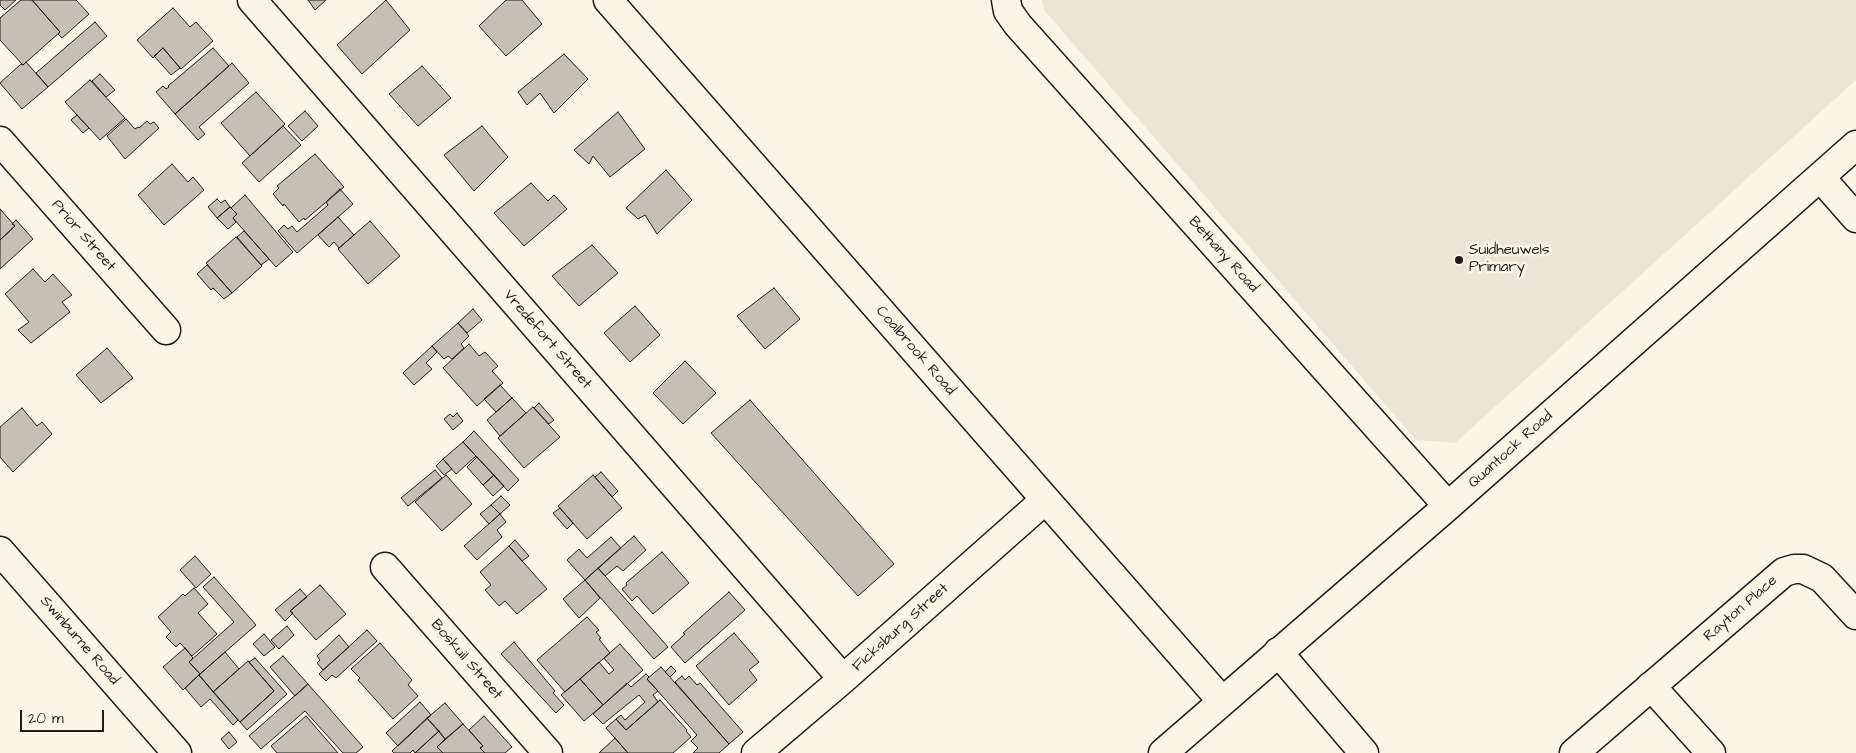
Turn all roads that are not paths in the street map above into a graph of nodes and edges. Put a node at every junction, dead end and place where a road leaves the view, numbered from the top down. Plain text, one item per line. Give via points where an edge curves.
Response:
1 (252, 0) edge
2 (608, 0) edge
3 (1006, 0) edge
4 (0, 141) edge
5 (1856, 145) edge
6 (1820, 176) junction
7 (1856, 218) edge
8 (166, 330) dead end
9 (1045, 500) junction
10 (1448, 506) junction
11 (0, 551) edge
12 (385, 567) dead end
13 (1856, 615) edge
14 (1278, 652) junction
15 (843, 680) junction
16 (1651, 686) junction
17 (1222, 701) junction
18 (178, 753) edge
19 (548, 753) edge
20 (756, 753) edge
21 (1163, 753) edge
22 (1364, 753) edge
23 (1574, 753) edge
24 (1710, 753) edge

1 - 15 street, Vredefort Street
2 - 9 street, Coalbrook Road
3 - 10 street, Bethany Road via 1008,10 1018,25
4 - 8 street, Prior Street
5 - 6 street, Quantock Road
6 - 7 street
6 - 10 street, Quantock Road
9 - 15 street, Ficksburg Street
9 - 17 street, Coalbrook Road
10 - 14 street, Quantock Road
11 - 18 street, Swinburne Road
12 - 19 street, Boskuil Street
13 - 16 street, Rayton Place via 1822,578 1803,569 1784,572
14 - 17 street, Quantock Road
14 - 22 street
15 - 20 street, Ficksburg Street
16 - 23 street, Rayton Place
16 - 24 street
17 - 21 street, Quantock Road

